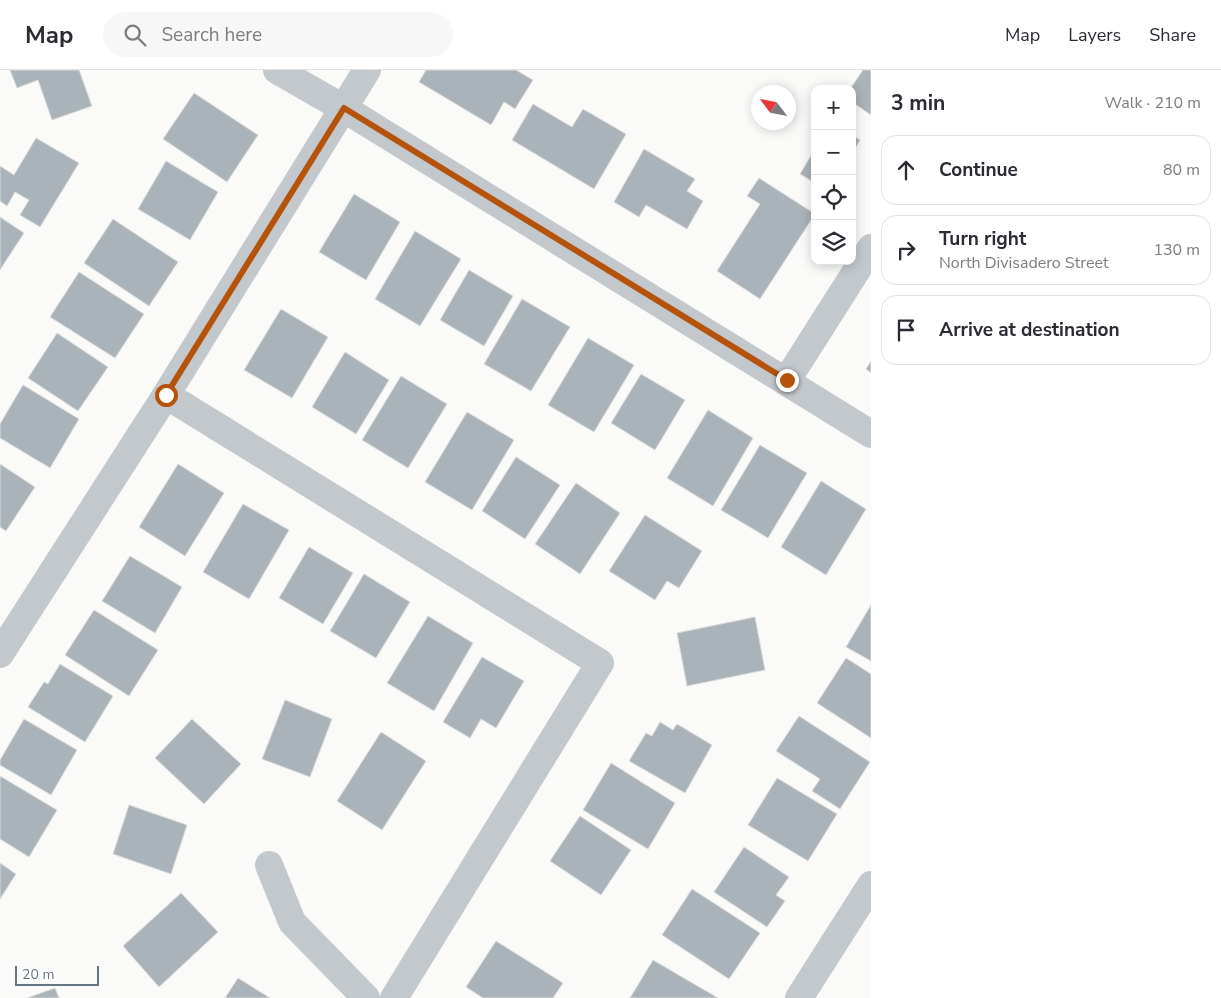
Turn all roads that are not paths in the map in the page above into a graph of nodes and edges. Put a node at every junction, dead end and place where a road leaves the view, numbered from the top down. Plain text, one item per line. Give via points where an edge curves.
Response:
1 (277, 70) edge
2 (367, 70) edge
3 (344, 108) junction
4 (871, 248) edge
5 (787, 380) junction
6 (166, 395) junction
7 (871, 434) edge
8 (0, 654) edge
9 (269, 865) dead end
10 (870, 890) edge
11 (366, 998) edge
12 (394, 998) edge
13 (799, 998) edge

1 - 3 street
2 - 3 street
3 - 5 street
3 - 6 street
4 - 5 street
5 - 7 street
6 - 8 street
6 - 12 street via 600,663
9 - 11 street via 292,922
10 - 13 street

